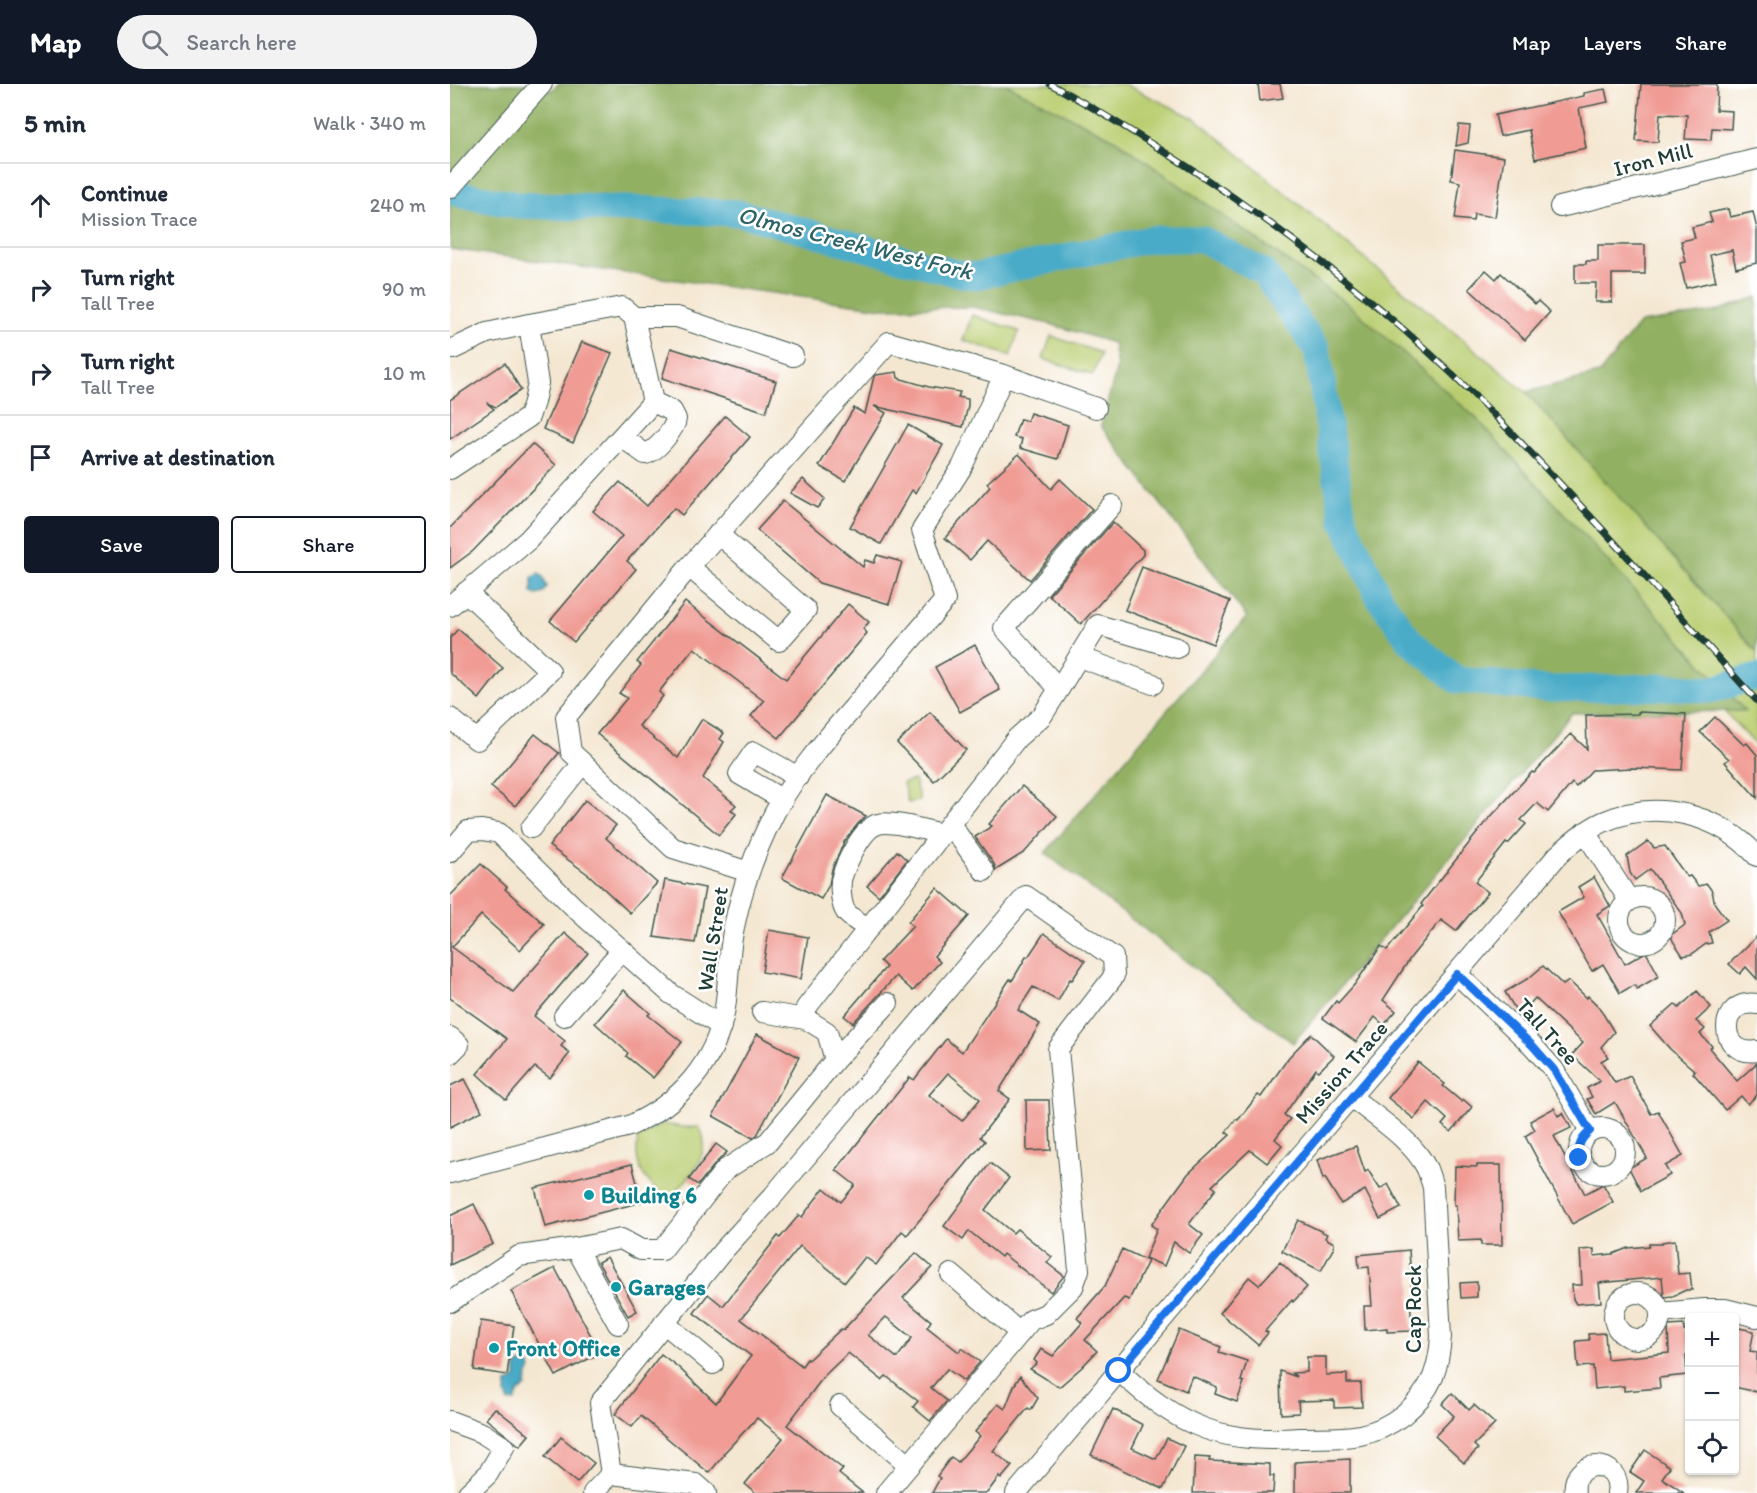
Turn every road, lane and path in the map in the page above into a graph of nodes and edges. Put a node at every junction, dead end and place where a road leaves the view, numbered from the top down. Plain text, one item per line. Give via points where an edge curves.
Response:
1 (543, 84) edge
2 (1757, 159) edge
3 (450, 188) edge
4 (1560, 207) dead end
5 (634, 317) junction
6 (529, 324) junction
7 (453, 349) dead end
8 (793, 356) dead end
9 (1005, 375) junction
10 (653, 402) junction
11 (1096, 408) dead end
12 (622, 437) junction
13 (450, 469) edge
14 (1112, 505) dead end
15 (718, 534) junction
16 (689, 567) junction
17 (466, 592) junction
18 (450, 606) edge
19 (1177, 648) dead end
20 (1079, 657) junction
21 (1153, 684) dead end
22 (1059, 689) junction
23 (450, 717) edge
24 (583, 763) junction
25 (798, 777) junction
26 (783, 800) junction
27 (531, 828) dead end
28 (946, 829) junction
29 (1585, 832) junction
30 (450, 852) edge
31 (1757, 856) edge
32 (984, 871) dead end
33 (749, 872) junction
34 (1629, 900) dead end
35 (869, 928) junction
36 (622, 950) junction
37 (1457, 974) junction
38 (888, 1003) dead end
39 (1757, 1004) edge
40 (762, 1012) dead end
41 (564, 1016) dead end
42 (806, 1019) junction
43 (721, 1026) junction
44 (450, 1037) edge
45 (1757, 1051) edge
46 (450, 1054) edge
47 (835, 1060) junction
48 (1352, 1097) junction
49 (1590, 1131) dead end
50 (450, 1173) edge
51 (576, 1248) junction
52 (951, 1274) dead end
53 (450, 1302) edge
54 (1660, 1313) dead end
55 (1757, 1317) edge
56 (664, 1323) junction
57 (618, 1324) dead end
58 (1020, 1333) junction
59 (713, 1364) dead end
60 (1119, 1371) junction
61 (840, 1406) dead end
62 (450, 1421) edge
63 (909, 1466) junction
64 (611, 1474) junction
65 (468, 1493) edge
66 (593, 1493) edge
67 (706, 1493) edge
68 (886, 1493) edge
69 (1016, 1493) edge
70 (1575, 1493) edge
71 (1617, 1493) edge

1 - 3 street
2 - 4 street, Iron Mill
5 - 6 street via 622,308
5 - 8 street via 677,317
5 - 10 street
6 - 7 street via 487,333
6 - 13 street via 538,382 529,417
9 - 11 street
9 - 15 street via 889,342
9 - 25 street, Wall Street via 962,467 922,531 945,600
10 - 12 street
10 - 12 street via 672,411 676,419 675,426 655,450 645,454
12 - 17 street via 528,540
14 - 22 street via 1004,628
15 - 16 street
15 - 16 street via 806,610 779,641
16 - 24 street via 566,717 571,752
17 - 18 street
17 - 23 street via 550,671 477,740
19 - 20 street via 1098,625
20 - 21 street
20 - 22 street
22 - 28 street via 1042,716 1017,738
24 - 27 street
24 - 33 street via 673,848
25 - 26 street, Wall Street
25 - 26 street via 754,752 739,774
26 - 33 street, Wall Street
28 - 32 street
28 - 35 street
28 - 35 street via 879,823 865,832 840,883 846,912
29 - 31 street, Mission Trace via 1626,814 1668,811 1709,822 1734,836
29 - 34 street
29 - 37 street, Mission Trace via 1558,855
30 - 36 street via 468,831 499,834
33 - 43 street, Wall Street via 734,928
35 - 42 street via 806,1008
36 - 41 street
36 - 43 street via 671,994
37 - 48 street, Mission Trace
37 - 49 street, Tall Tree via 1554,1070
38 - 47 street
39 - 45 street via 1735,1009 1727,1025 1729,1037 1737,1047
40 - 42 street
42 - 47 street via 827,1032
43 - 50 street, Wall Street via 711,1052 693,1079 671,1102 644,1120
44 - 46 street via 459,1045
47 - 51 street via 768,1142 725,1170 662,1250 640,1250 621,1239
48 - 60 street, Mission Trace
48 - 60 street, Cap Rock via 1416,1153 1433,1187 1441,1337 1439,1358 1421,1396 1398,1419 1360,1435 1240,1438 1205,1429 1174,1415
51 - 53 street via 519,1256
51 - 57 street
52 - 58 street
54 - 55 street via 1704,1308
56 - 58 street via 1026,896 1113,957 1114,976 1058,1050 1079,1270 1073,1287
56 - 59 street
56 - 64 street via 600,1403
58 - 63 street
60 - 69 street, Mission Trace
61 - 63 street
62 - 65 street via 504,1446 488,1474
63 - 68 street
64 - 66 street
64 - 67 street via 696,1484
70 - 71 street via 1578,1474 1587,1467 1599,1466 1613,1473

